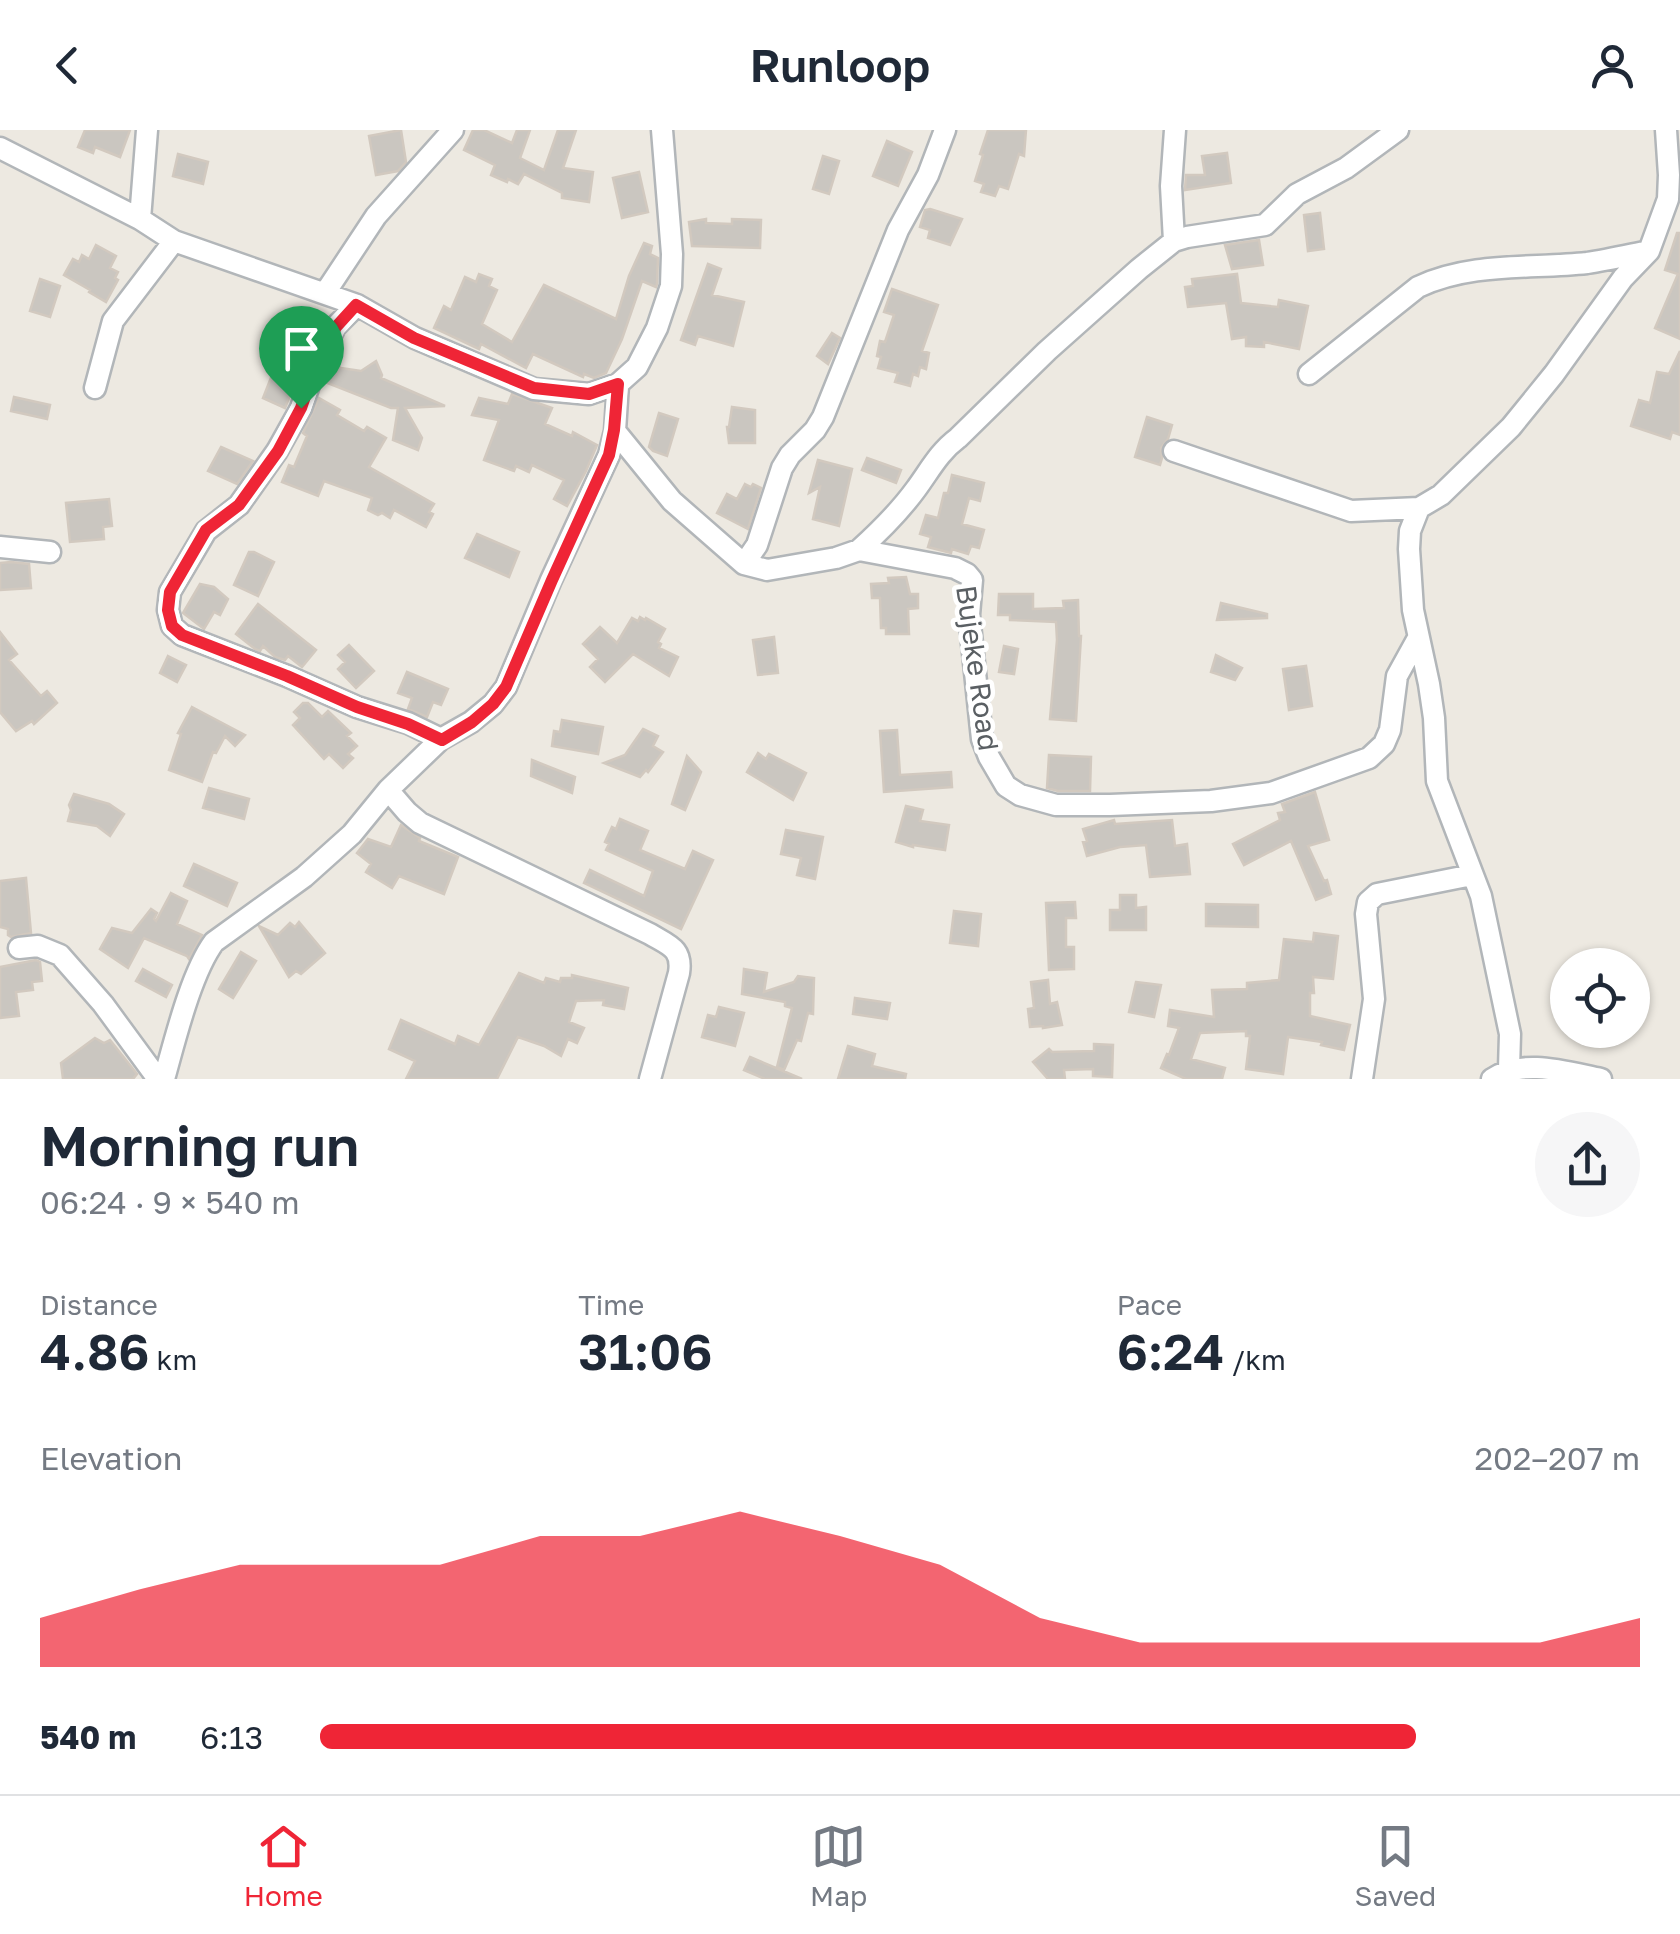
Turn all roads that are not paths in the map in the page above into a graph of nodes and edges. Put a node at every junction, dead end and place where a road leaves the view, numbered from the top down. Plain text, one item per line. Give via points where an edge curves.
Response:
1 (147, 130) edge
2 (453, 130) edge
3 (662, 130) edge
4 (945, 130) edge
5 (1174, 130) edge
6 (1398, 130) edge
7 (1666, 130) edge
8 (0, 148) edge
9 (140, 220) junction
10 (174, 241) junction
11 (1174, 241) junction
12 (1649, 251) junction
13 (326, 293) junction
14 (356, 305) junction
15 (1309, 374) dead end
16 (618, 384) junction
17 (95, 388) dead end
18 (614, 430) junction
19 (1174, 450) dead end
20 (1419, 508) junction
21 (0, 547) edge
22 (859, 550) junction
23 (50, 552) dead end
24 (744, 564) junction
25 (1418, 638) junction
26 (442, 740) junction
27 (388, 790) junction
28 (1472, 874) junction
29 (19, 948) dead end
30 (1500, 1074) edge
31 (161, 1079) edge
32 (650, 1079) edge
33 (1362, 1079) edge
34 (1601, 1079) edge

1 - 9 street
2 - 13 street via 376,216
3 - 16 street via 671,286 637,367
4 - 24 street via 823,417 782,468 757,545
5 - 11 street
6 - 11 street via 1297,194 1265,225
7 - 12 street via 1668,200
8 - 9 street
9 - 10 street
10 - 13 street
10 - 17 street via 113,321
11 - 22 street via 944,449
12 - 15 street via 1437,278
12 - 20 street via 1511,427
13 - 14 street
14 - 16 street via 414,338 534,388 589,394
14 - 26 street via 336,327 278,451 239,505 206,530 170,592 168,610 182,635
16 - 18 street
18 - 24 street via 672,501
18 - 26 street via 609,455 506,687
19 - 20 street via 1351,512
20 - 25 street via 1408,548
21 - 23 street
22 - 24 street, Bujeke Road via 767,570
22 - 25 street, Bujeke Road via 955,568 972,580 969,615 989,758 1006,786 1056,805 1248,797 1369,758 1390,730 1397,676
25 - 28 street via 1438,781
26 - 27 street
27 - 31 street via 304,876 214,942
27 - 32 street via 420,823 678,953 682,960
28 - 30 street via 1507,1014 1511,1046
28 - 33 street via 1394,889 1368,902 1374,999
29 - 31 street via 38,946 60,955
30 - 34 street via 1548,1070

